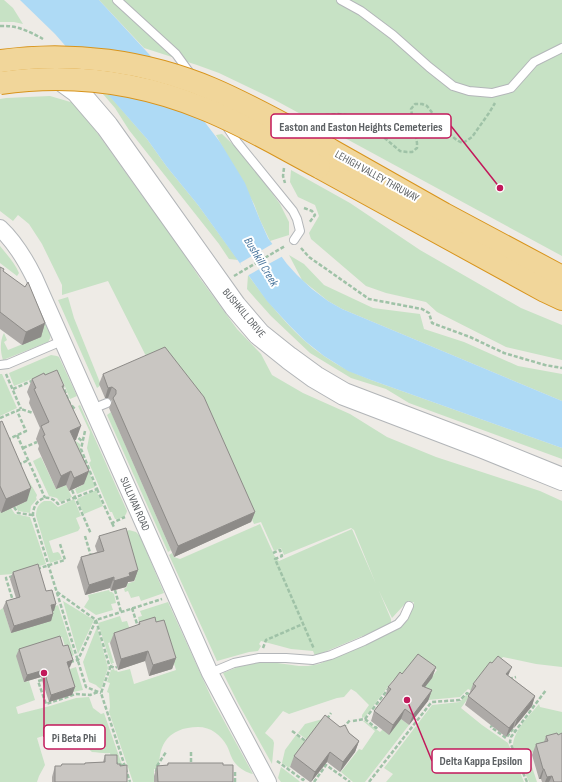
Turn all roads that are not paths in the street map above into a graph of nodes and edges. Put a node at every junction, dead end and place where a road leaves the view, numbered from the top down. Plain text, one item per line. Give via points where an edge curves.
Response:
1 (117, 0) edge
2 (341, 0) edge
3 (562, 48) edge
4 (554, 52) junction
5 (0, 55) edge
6 (562, 58) edge
7 (0, 61) edge
8 (0, 83) edge
9 (202, 92) dead end
10 (211, 104) dead end
11 (324, 158) junction
12 (0, 228) edge
13 (294, 240) road end
14 (562, 277) edge
15 (562, 299) edge
16 (62, 341) junction
17 (1, 365) edge
18 (562, 479) edge
19 (409, 606) dead end
20 (210, 673) junction
21 (268, 782) edge

1 - 9 lane via 176,54
2 - 4 lane via 361,11 453,86 469,91 492,93 511,88 534,62
3 - 4 lane
4 - 6 lane
5 - 18 street, BUSHKILL DRIVE via 44,68 77,91 107,126 235,306 259,334 289,358 344,394
7 - 11 highway, LEHIGH VALLEY THRUWAY, bridge via 67,57 108,60 149,68 212,89 265,114
8 - 11 highway, LEHIGH VALLEY THRUWAY, bridge via 67,79 143,89 184,101 255,133
10 - 13 lane via 293,211 300,231
11 - 14 highway, LEHIGH VALLEY THRUWAY via 444,214
11 - 15 highway, LEHIGH VALLEY THRUWAY
12 - 16 street, SULLIVAN ROAD via 23,256 39,297
16 - 17 lane
16 - 20 street, SULLIVAN ROAD
19 - 20 lane via 398,624 331,655 305,660 259,658 234,663
20 - 21 street, SULLIVAN ROAD

